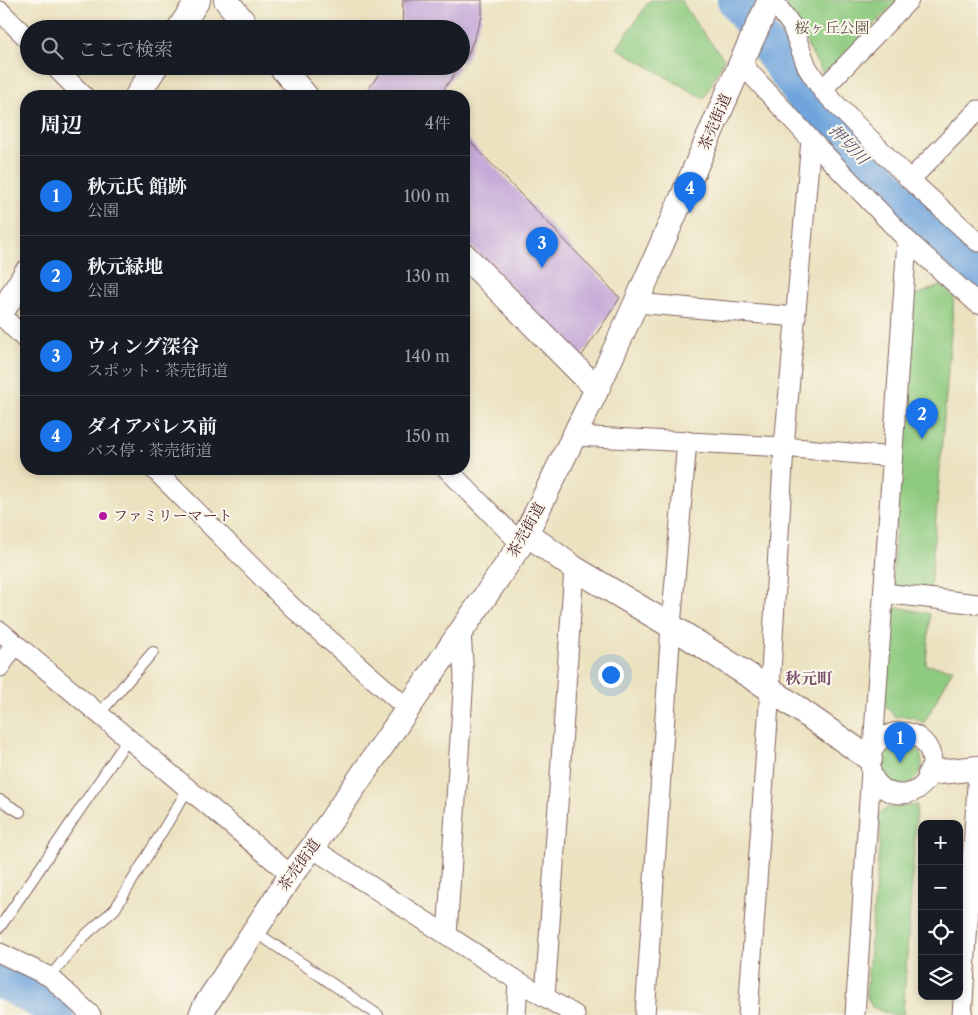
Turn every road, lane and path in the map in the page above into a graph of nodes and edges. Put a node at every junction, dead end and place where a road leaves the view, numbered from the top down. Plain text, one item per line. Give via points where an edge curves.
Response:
1 (198, 0) edge
2 (226, 0) edge
3 (909, 0) edge
4 (770, 3) edge
5 (0, 11) edge
6 (186, 20) edge
7 (242, 20) edge
8 (20, 31) edge
9 (744, 56) junction
10 (63, 75) edge
11 (150, 75) edge
12 (287, 75) edge
13 (78, 90) edge
14 (141, 90) edge
15 (300, 90) edge
16 (822, 90) junction
17 (978, 110) edge
18 (810, 140) junction
19 (910, 180) junction
20 (907, 240) junction
21 (978, 242) edge
22 (470, 261) edge
23 (20, 282) edge
24 (636, 303) junction
25 (978, 304) edge
26 (0, 314) edge
27 (796, 317) junction
28 (20, 334) edge
29 (598, 389) junction
30 (575, 436) junction
31 (687, 441) junction
32 (784, 447) junction
33 (892, 457) junction
34 (160, 475) edge
35 (454, 475) edge
36 (524, 539) junction
37 (574, 568) junction
38 (884, 593) junction
39 (978, 604) edge
40 (671, 626) junction
41 (0, 631) edge
42 (461, 632) junction
43 (15, 644) junction
44 (152, 652) dead end
45 (0, 667) edge
46 (770, 690) junction
47 (408, 710) junction
48 (99, 714) junction
49 (128, 739) junction
50 (871, 759) junction
51 (978, 769) edge
52 (930, 773) junction
53 (188, 789) junction
54 (0, 800) edge
55 (20, 812) dead end
56 (312, 848) junction
57 (291, 875) junction
58 (0, 927) edge
59 (254, 931) junction
60 (448, 935) junction
61 (0, 953) edge
62 (50, 977) junction
63 (518, 981) junction
64 (545, 997) junction
65 (91, 1015) edge
66 (202, 1015) edge
67 (378, 1015) edge
68 (516, 1015) edge
69 (575, 1015) edge
70 (645, 1015) edge
71 (748, 1015) edge
72 (856, 1015) edge
73 (962, 1015) edge

1 - 6 street
2 - 7 street
3 - 16 street
4 - 9 street, 茶売街道
4 - 16 street via 792,26 807,67
5 - 8 street
9 - 18 street
9 - 24 street, 茶売街道
10 - 13 street
11 - 14 street
12 - 15 street
16 - 19 street
17 - 19 street
18 - 20 street
18 - 27 street
19 - 21 street
20 - 25 street
20 - 33 street
22 - 29 street
23 - 26 street
24 - 27 street
24 - 29 street, 茶売街道
26 - 28 street
27 - 32 street
29 - 30 street, 茶売街道
30 - 31 street
30 - 36 street, 茶売街道
31 - 32 street
31 - 40 street
32 - 33 street
32 - 46 street
33 - 38 street
34 - 47 street via 293,608
35 - 36 street
36 - 37 street
36 - 42 street, 茶売街道
37 - 40 street
37 - 64 street
38 - 39 street
38 - 50 street
40 - 46 street
40 - 70 street
41 - 43 street
42 - 47 street, 茶売街道
42 - 60 street via 464,677
43 - 45 street
43 - 48 street
44 - 48 lane
46 - 50 street
46 - 71 street
47 - 56 street, 茶売街道
48 - 49 street
49 - 53 street
49 - 58 lane
50 - 52 street via 874,779 890,792 909,793 925,782
50 - 52 street via 879,740 888,734 908,732 918,736 930,753
50 - 72 street
51 - 52 street
51 - 73 street
53 - 57 street
53 - 62 lane via 115,909 81,939
54 - 55 lane
56 - 57 street, 茶売街道
56 - 60 street
57 - 59 street, 茶売街道
59 - 66 street, 茶売街道
59 - 67 lane
60 - 63 street
61 - 62 street
62 - 65 street
63 - 64 street
63 - 68 street
64 - 69 street

